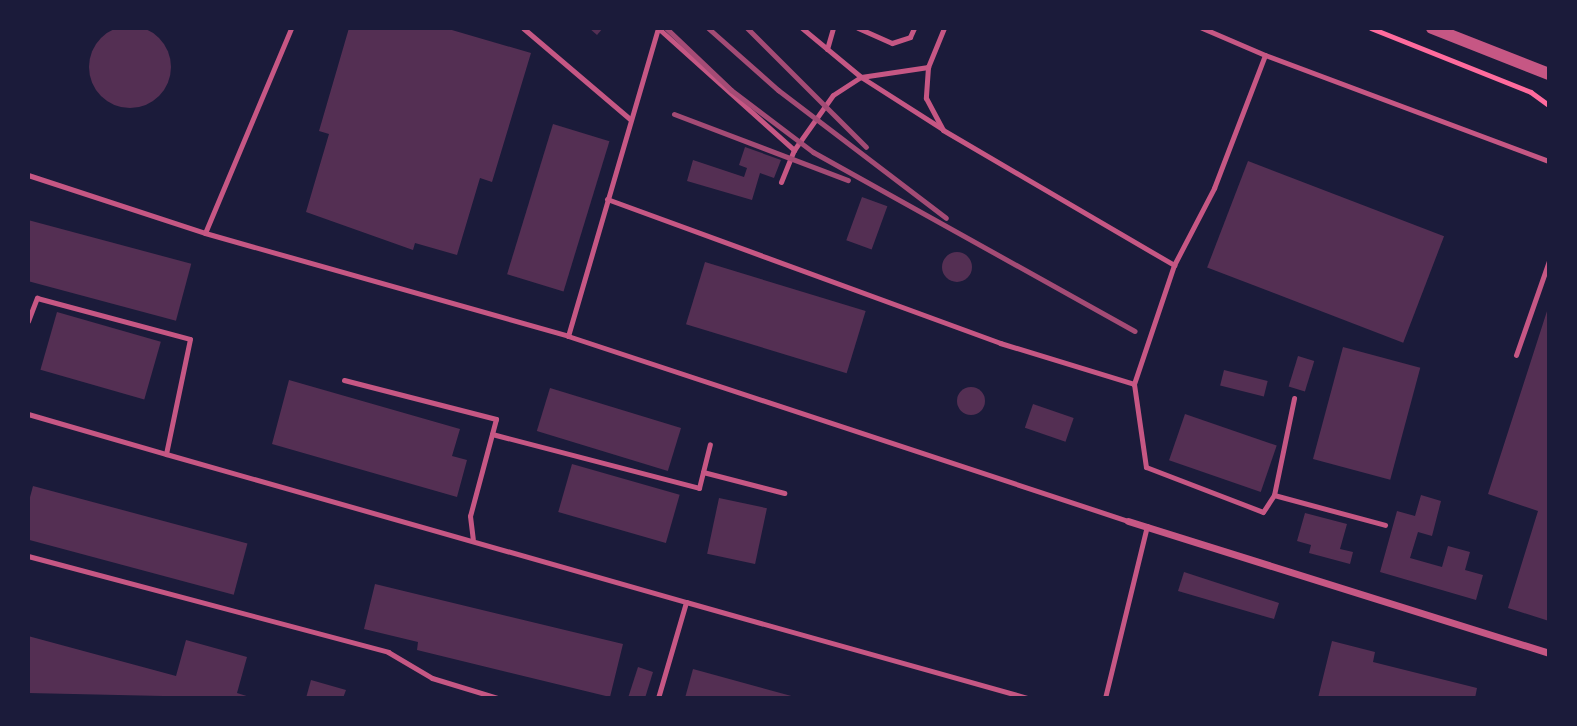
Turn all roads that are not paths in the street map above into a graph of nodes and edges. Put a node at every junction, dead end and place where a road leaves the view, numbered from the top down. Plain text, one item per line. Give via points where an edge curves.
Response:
1 (291, 28) edge
2 (523, 28) edge
3 (802, 28) edge
4 (833, 28) edge
5 (858, 28) edge
6 (914, 28) edge
7 (944, 28) edge
8 (1202, 28) edge
9 (1432, 28) edge
10 (827, 49) junction
11 (1265, 55) junction
12 (928, 67) junction
13 (1549, 74) edge
14 (861, 77) junction
15 (630, 119) junction
16 (943, 130) junction
17 (794, 150) junction
18 (1549, 161) edge
19 (28, 175) edge
20 (781, 182) dead end
21 (607, 199) junction
22 (205, 233) junction
23 (1549, 261) edge
24 (1174, 265) junction
25 (28, 295) edge
26 (37, 298) junction
27 (28, 321) edge
28 (568, 336) junction
29 (1516, 355) dead end
30 (344, 380) dead end
31 (1134, 384) junction
32 (1294, 398) dead end
33 (28, 414) edge
34 (492, 434) junction
35 (710, 444) dead end
36 (166, 454) junction
37 (703, 472) junction
38 (784, 493) dead end
39 (1273, 495) junction
40 (1128, 521) joint
41 (1385, 525) dead end
42 (1147, 526) junction
43 (473, 539) junction
44 (28, 556) edge
45 (686, 602) junction
46 (1549, 653) edge
47 (498, 698) edge
48 (658, 698) edge
49 (1028, 698) edge
50 (1105, 698) edge

1 - 22 lane
2 - 15 lane
3 - 10 lane
4 - 10 lane
5 - 6 lane via 892,43 910,37
7 - 12 lane
8 - 11 lane
9 - 13 street
10 - 14 lane
11 - 18 lane
11 - 24 lane via 1213,188
12 - 14 lane
12 - 16 lane via 926,99
14 - 16 lane
14 - 17 lane via 833,95
15 - 17 lane via 658,28
15 - 21 lane
16 - 24 lane
17 - 20 lane
19 - 22 lane
21 - 28 lane
21 - 31 lane via 987,339
22 - 28 lane
23 - 29 lane
24 - 31 lane
25 - 26 lane
26 - 27 lane
26 - 36 lane via 190,339
28 - 40 lane
30 - 34 lane via 496,419
31 - 39 lane via 1146,467 1264,512
32 - 39 lane
33 - 36 lane
34 - 37 lane via 699,488
34 - 43 lane via 470,516
35 - 37 lane
36 - 43 lane
37 - 38 lane
39 - 41 lane
40 - 42 street
42 - 46 street
42 - 50 lane
43 - 45 lane
44 - 47 lane via 388,652 432,678
45 - 48 lane
45 - 49 lane

